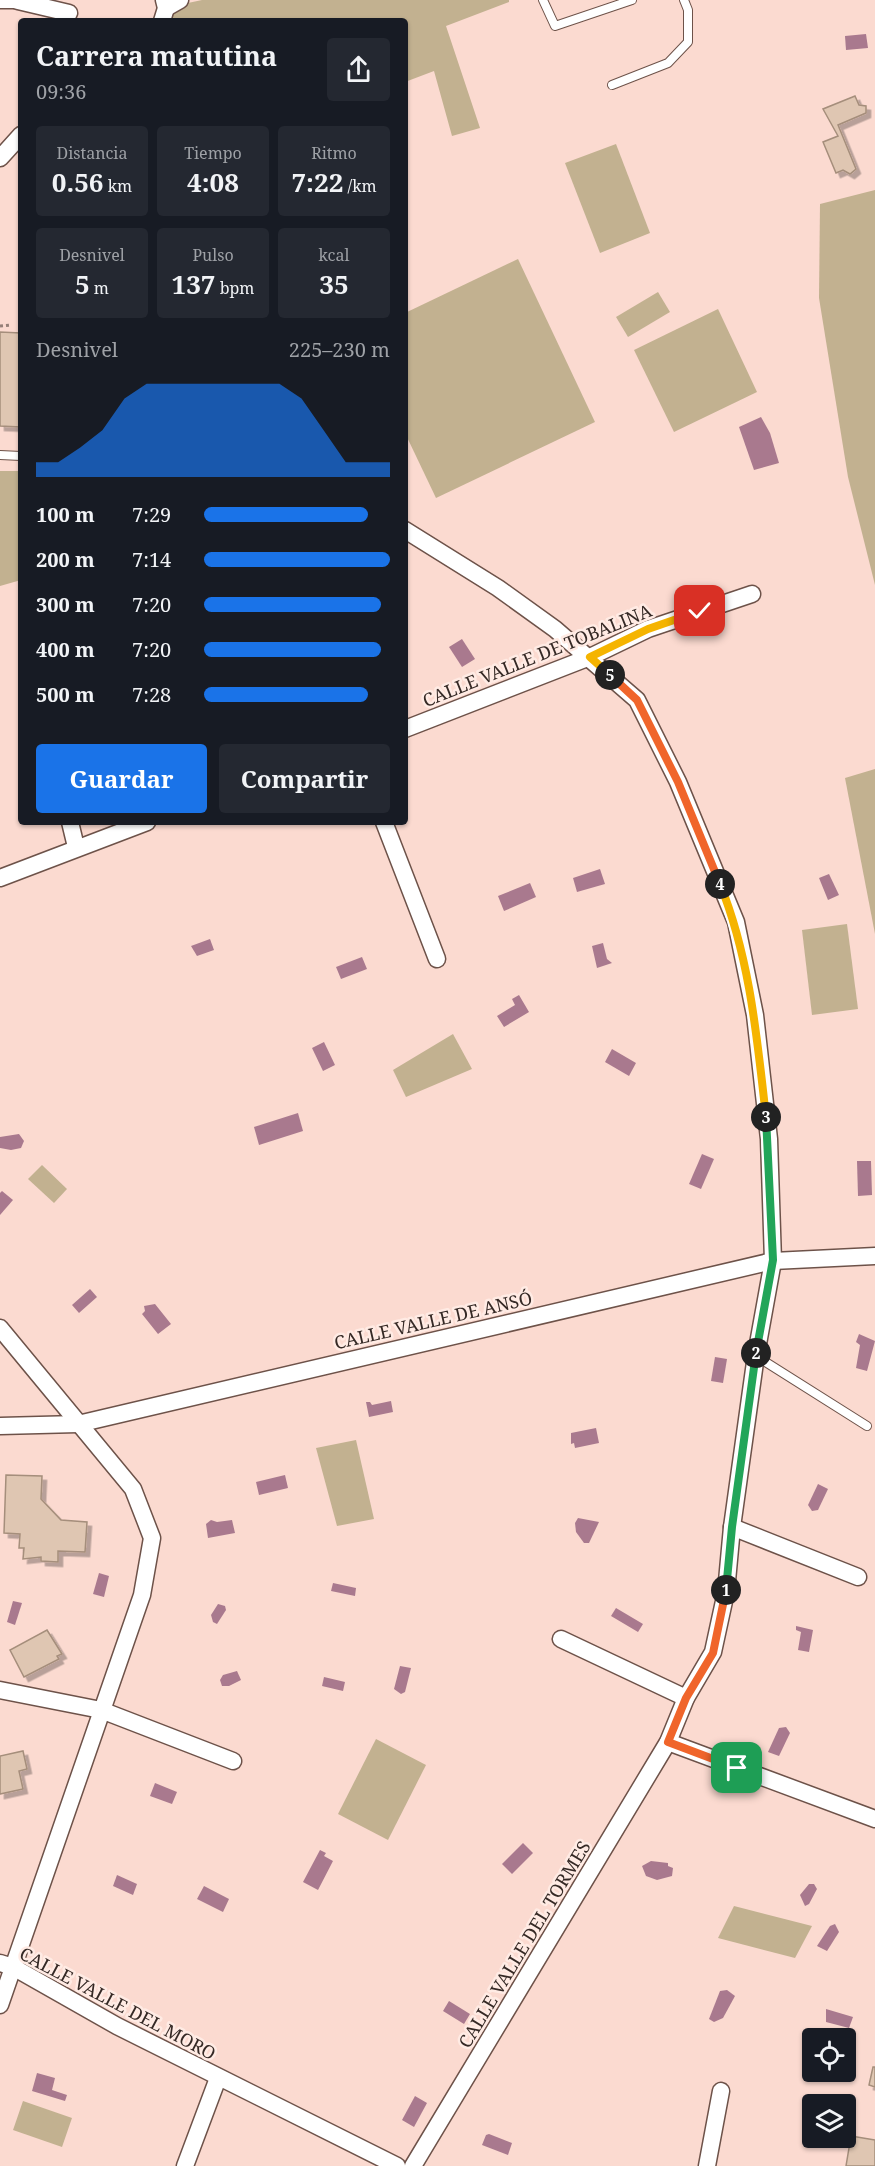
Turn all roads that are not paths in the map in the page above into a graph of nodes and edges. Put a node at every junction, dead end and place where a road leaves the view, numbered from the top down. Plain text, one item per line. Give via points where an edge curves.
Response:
1 (0, 0) edge
2 (543, 0) edge
3 (632, 0) edge
4 (684, 0) edge
5 (20, 1) edge
6 (71, 11) edge
7 (612, 85) dead end
8 (18, 138) edge
9 (0, 158) edge
10 (0, 455) edge
11 (18, 456) edge
12 (408, 532) edge
13 (752, 594) dead end
14 (590, 657) junction
15 (408, 728) edge
16 (71, 825) edge
17 (138, 825) edge
18 (385, 825) edge
19 (76, 847) junction
20 (0, 878) edge
21 (438, 959) dead end
22 (875, 1256) edge
23 (773, 1260) junction
24 (0, 1328) edge
25 (756, 1356) junction
26 (78, 1424) junction
27 (0, 1426) edge
28 (867, 1426) dead end
29 (732, 1527) junction
30 (858, 1577) dead end
31 (561, 1639) dead end
32 (0, 1690) edge
33 (686, 1698) junction
34 (101, 1710) junction
35 (668, 1742) junction
36 (233, 1761) dead end
37 (875, 1819) edge
38 (6, 1965) edge
39 (0, 2005) edge
40 (218, 2078) junction
41 (721, 2091) dead end
42 (185, 2166) edge
43 (397, 2166) edge
44 (413, 2166) edge
45 (707, 2166) edge

1 - 5 street
2 - 3 lane via 555,26
4 - 7 lane via 688,10 688,42 668,63
5 - 6 street
8 - 9 street
10 - 11 lane
12 - 14 street, CALLE VALLE DEL TORMES via 498,588
13 - 14 street, CALLE VALLE DE TOBALINA via 648,629
14 - 15 street, CALLE VALLE DE TOBALINA
14 - 23 street, CALLE VALLE DEL TORMES via 637,700 678,782 736,922 755,1015 769,1139
16 - 19 street
17 - 19 street
18 - 21 street
19 - 20 street
22 - 23 street, CALLE VALLE DE ANSÓ
23 - 25 street, CALLE VALLE DEL TORMES
23 - 26 street, CALLE VALLE DE ANSÓ
24 - 26 street
25 - 28 lane
25 - 29 street, CALLE VALLE DEL TORMES
26 - 27 street, CALLE VALLE DE ANSÓ
26 - 34 street via 133,1489 152,1538 142,1595
29 - 30 street
29 - 33 street, CALLE VALLE DEL TORMES via 726,1592 713,1653
31 - 33 street
32 - 34 street
33 - 35 street, CALLE VALLE DEL TORMES
34 - 36 street
34 - 38 street
35 - 37 street
35 - 44 street, CALLE VALLE DEL TORMES
38 - 39 street
38 - 40 street, CALLE VALLE DEL MORO
40 - 42 street, CALLE VALLE DEL MORO
40 - 43 street, CALLE VALLE DEL MORO
41 - 45 street

